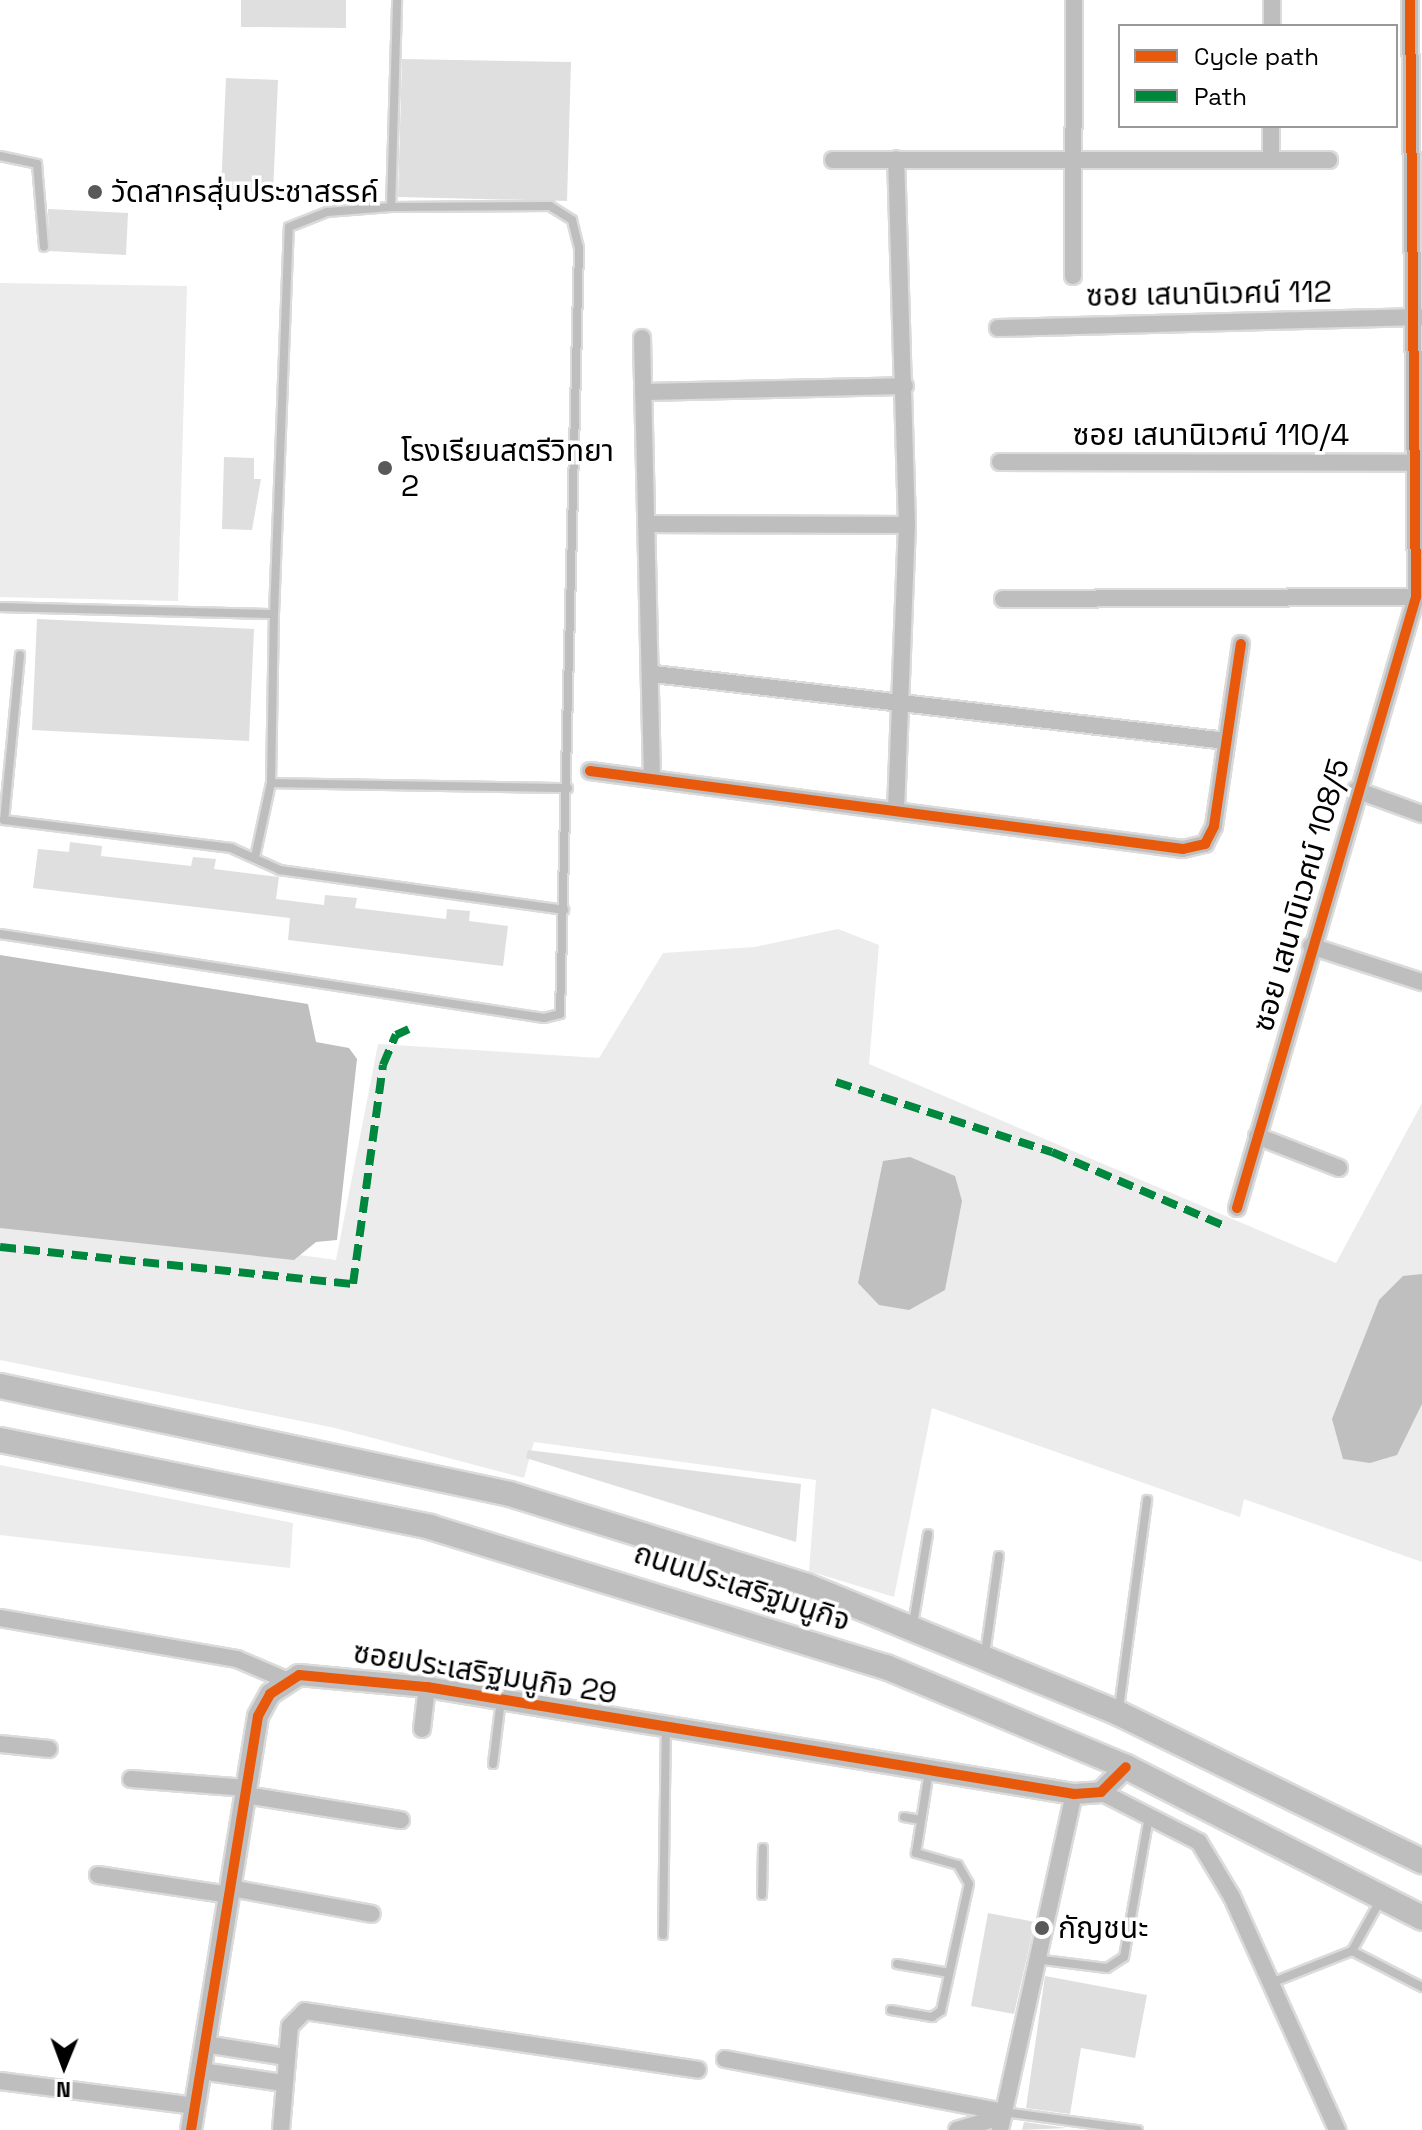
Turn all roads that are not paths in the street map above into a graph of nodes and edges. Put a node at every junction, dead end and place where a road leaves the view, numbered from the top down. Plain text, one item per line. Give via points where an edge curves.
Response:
1 (397, 0) edge
2 (1074, 0) edge
3 (1272, 0) edge
4 (1410, 0) edge
5 (1272, 24) edge
6 (1417, 117) edge
7 (1271, 128) edge
8 (1068, 155) junction
9 (0, 156) edge
10 (896, 159) junction
11 (1271, 159) junction
12 (833, 160) dead end
13 (1329, 160) dead end
14 (391, 207) junction
15 (44, 247) dead end
16 (1073, 276) dead end
17 (1417, 317) edge
18 (998, 328) dead end
19 (642, 338) dead end
20 (905, 386) junction
21 (643, 392) junction
22 (1000, 462) dead end
23 (1417, 463) edge
24 (646, 524) junction
25 (907, 525) junction
26 (1420, 598) edge
27 (1003, 599) dead end
28 (0, 607) edge
29 (274, 614) junction
30 (1241, 644) dead end
31 (20, 655) dead end
32 (654, 674) junction
33 (902, 705) junction
34 (1226, 741) junction
35 (590, 771) dead end
36 (652, 776) junction
37 (271, 783) junction
38 (568, 788) junction
39 (1356, 790) junction
40 (896, 810) junction
41 (1422, 814) edge
42 (255, 857) junction
43 (564, 910) junction
44 (0, 934) edge
45 (1311, 946) junction
46 (1422, 982) edge
47 (1257, 1136) junction
48 (1339, 1168) dead end
49 (1237, 1208) dead end
50 (0, 1386) edge
51 (0, 1440) edge
52 (1147, 1500) dead end
53 (928, 1534) dead end
54 (999, 1556) dead end
55 (0, 1618) edge
56 (912, 1625) junction
57 (985, 1655) junction
58 (286, 1680) junction
59 (427, 1687) junction
60 (502, 1699) junction
61 (1118, 1713) junction
62 (666, 1725) junction
63 (422, 1729) dead end
64 (0, 1744) edge
65 (49, 1749) dead end
66 (493, 1764) dead end
67 (930, 1766) junction
68 (1126, 1767) junction
69 (131, 1779) dead end
70 (246, 1791) junction
71 (1101, 1792) junction
72 (1074, 1794) junction
73 (1149, 1816) junction
74 (904, 1817) dead end
75 (401, 1820) dead end
76 (921, 1820) junction
77 (763, 1848) dead end
78 (1422, 1861) edge
79 (98, 1875) dead end
80 (231, 1891) junction
81 (762, 1895) dead end
82 (1382, 1897) junction
83 (372, 1914) dead end
84 (1422, 1918) edge
85 (663, 1935) dead end
86 (1352, 1951) junction
87 (1043, 1960) junction
88 (897, 1964) dead end
89 (949, 1973) junction
90 (1271, 1983) junction
91 (1422, 1987) edge
92 (891, 2010) dead end
93 (205, 2044) junction
94 (285, 2057) junction
95 (725, 2059) dead end
96 (698, 2070) dead end
97 (201, 2071) junction
98 (0, 2081) edge
99 (283, 2083) junction
100 (195, 2106) junction
101 (1003, 2119) edge
102 (191, 2130) edge
103 (281, 2130) edge
104 (957, 2130) edge
105 (1138, 2130) edge
106 (1337, 2130) edge

1 - 14 lane
2 - 8 street
3 - 5 street
4 - 6 street, ซอย เสนานิเวศน์ 108/5
6 - 17 street, ซอย เสนานิเวศน์ 108/5
7 - 11 street
8 - 10 street
8 - 11 street
8 - 16 street
9 - 15 lane via 37,164
10 - 12 street
10 - 20 street
11 - 13 street
14 - 29 lane via 327,212 289,227
14 - 38 lane via 550,206 572,220 579,248
17 - 18 street, ซอย เสนานิเวศน์ 112
17 - 23 street, ซอย เสนานิเวศน์ 108/5
19 - 21 street
20 - 21 street
20 - 25 street
21 - 24 street
22 - 23 street, ซอย เสนานิเวศน์ 110/4
23 - 26 street, ซอย เสนานิเวศน์ 108/5
24 - 25 street
24 - 32 street
25 - 33 street
26 - 27 street
26 - 39 street, ซอย เสนานิเวศน์ 108/5
28 - 29 lane
29 - 37 lane
30 - 34 street
31 - 42 lane via 4,820
32 - 33 street
32 - 36 street
33 - 34 street
33 - 40 street
34 - 40 street via 1214,826 1205,844 1183,849
35 - 36 street
36 - 40 street
37 - 38 lane
37 - 42 lane
38 - 43 lane
39 - 41 street, ซอย เสนานิเวศน์ 108/5
39 - 45 street, ซอย เสนานิเวศน์ 108/5
42 - 43 lane via 280,870
43 - 44 lane via 562,1008 551,1018
45 - 46 street
45 - 47 street, ซอย เสนานิเวศน์ 108/5
47 - 48 street
47 - 49 street, ซอย เสนานิเวศน์ 108/5
50 - 56 main road, ถนนประเสริฐมนูกิจ via 510,1494
51 - 68 main road, ถนนประเสริฐมนูกิจ via 312,1500 581,1569 886,1667
52 - 61 lane
53 - 56 lane
54 - 57 lane
55 - 58 street via 237,1659
56 - 57 main road, ถนนประเสริฐมนูกิจ
57 - 61 main road, ถนนประเสริฐมนูกิจ
58 - 59 street, ซอยประเสริฐมนูกิจ 29 via 330,1674
58 - 70 street via 258,1716
59 - 60 street, ซอยประเสริฐมนูกิจ 29
59 - 63 street
60 - 62 street, ซอยประเสริฐมนูกิจ 29
60 - 66 lane
61 - 78 main road, ถนนประเสริฐมนูกิจ
62 - 67 street, ซอยประเสริฐมนูกิจ 29
62 - 85 lane
64 - 65 street
67 - 72 street, ซอยประเสริฐมนูกิจ 29
67 - 76 lane
68 - 71 street
68 - 82 main road, ถนนประเสริฐมนูกิจ
69 - 70 street
70 - 75 street
70 - 80 street
71 - 72 street, ซอยประเสริฐมนูกิจ 29
71 - 73 street
72 - 87 street
73 - 87 lane via 1124,1957 1107,1968
73 - 90 street via 1199,1842
74 - 76 lane
76 - 89 lane via 916,1853 958,1865 969,1878
77 - 81 lane
79 - 80 street
80 - 83 street
80 - 93 street
82 - 84 main road, ถนนประเสริฐมนูกิจ
82 - 86 lane
86 - 90 lane
86 - 91 lane
87 - 101 street
88 - 89 lane
89 - 92 lane via 938,2015
90 - 106 street
93 - 94 street
93 - 97 street
94 - 96 street via 293,2017 305,2011
94 - 99 street
95 - 101 street
97 - 99 street
97 - 100 street
98 - 100 street
99 - 103 street
100 - 102 street
101 - 104 street
101 - 105 lane

